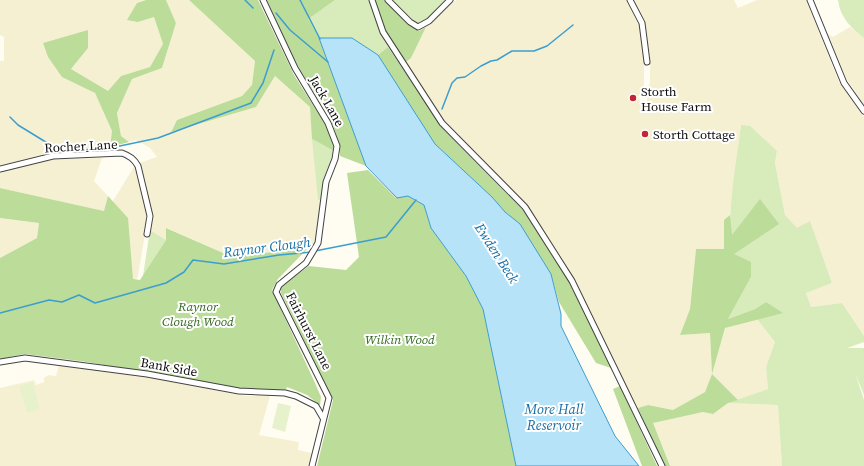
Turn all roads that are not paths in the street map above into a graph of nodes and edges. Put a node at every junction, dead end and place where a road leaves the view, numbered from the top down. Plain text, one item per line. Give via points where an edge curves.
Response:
1 (263, 0) edge
2 (372, 0) edge
3 (388, 0) edge
4 (450, 0) edge
5 (630, 0) edge
6 (810, 0) edge
7 (647, 62) dead end
8 (864, 111) edge
9 (0, 169) edge
10 (147, 234) dead end
11 (318, 243) joint
12 (0, 362) edge
13 (324, 419) junction
14 (312, 466) edge
15 (662, 466) edge

1 - 11 street, Jack Lane via 295,68 328,123 337,146 326,182
2 - 15 street via 383,32 442,123 524,207 572,281
3 - 4 street via 418,27 429,21
5 - 7 street via 642,23
6 - 8 street via 844,83
9 - 10 street, Rocher Lane via 53,156 122,153 129,156 138,166 150,216
11 - 13 street, Fairhurst Lane via 306,263 279,285 276,292 328,395 329,402
12 - 13 street, Bank Side via 25,358 146,374 239,392 285,394 296,396 316,406
13 - 14 street

